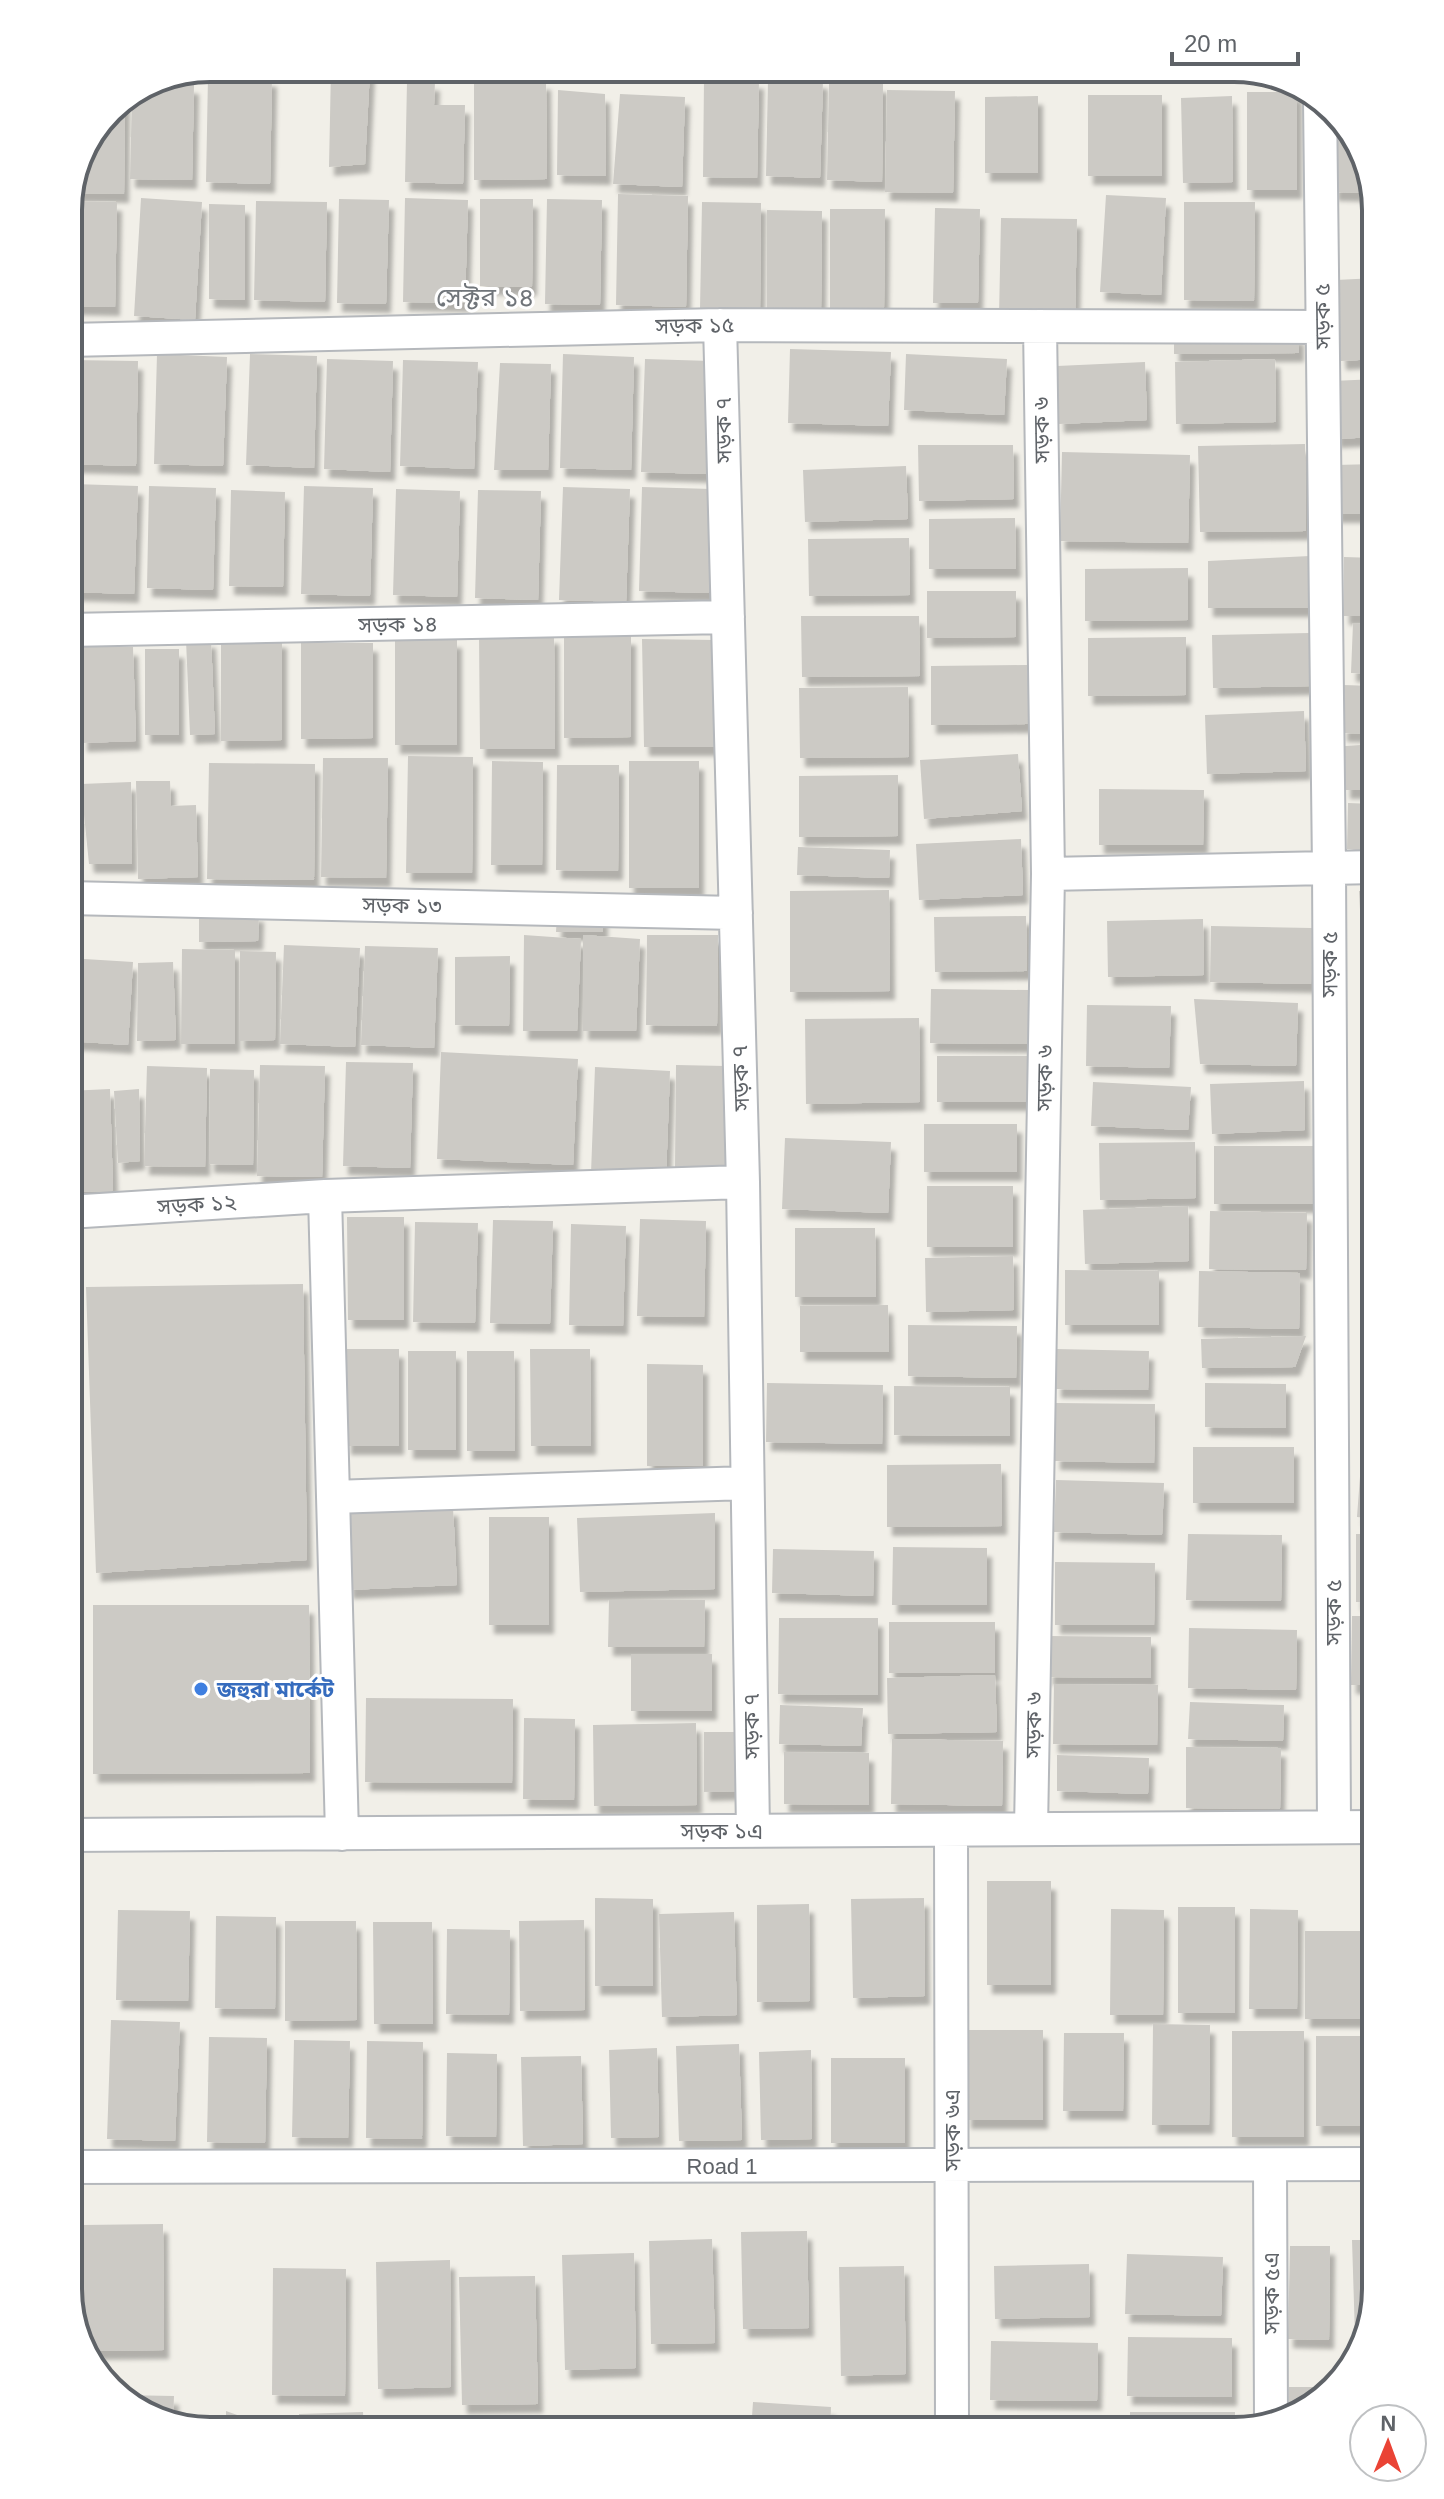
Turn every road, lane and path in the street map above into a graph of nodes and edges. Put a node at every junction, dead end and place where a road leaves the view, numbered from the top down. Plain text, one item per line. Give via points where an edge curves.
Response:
1 (1320, 116) edge
2 (720, 325) junction
3 (1040, 326) junction
4 (1322, 327) junction
5 (82, 340) edge
6 (728, 617) junction
7 (82, 630) edge
8 (1362, 867) edge
9 (1329, 868) junction
10 (1048, 874) junction
11 (82, 898) edge
12 (736, 913) junction
13 (743, 1182) junction
14 (325, 1196) junction
15 (82, 1211) edge
16 (747, 1483) junction
17 (333, 1497) junction
18 (1334, 1827) junction
19 (1362, 1827) edge
20 (1031, 1829) junction
21 (951, 1830) junction
22 (753, 1831) junction
23 (342, 1834) junction
24 (82, 1835) edge
25 (1362, 2164) edge
26 (952, 2165) junction
27 (1270, 2165) junction
28 (82, 2167) edge
29 (1271, 2411) edge
30 (952, 2417) edge

1 - 4 street, সড়ক ৫
2 - 3 street, সড়ক ১৫
2 - 5 street, সড়ক ১৫
2 - 6 street, সড়ক ৭
3 - 4 street, সড়ক ১৫
3 - 10 street, সড়ক ৬
4 - 9 street, সড়ক ৫
6 - 7 street, সড়ক ১৪
6 - 12 street, সড়ক ৭
8 - 9 street
9 - 10 street
9 - 18 street, সড়ক ৫
10 - 20 street, সড়ক ৬
11 - 12 street, সড়ক ১৩
12 - 13 street, সড়ক ৭
13 - 14 street, সড়ক ১২
13 - 16 street, সড়ক ৭
14 - 15 street, সড়ক ১২
14 - 17 street
16 - 17 street
16 - 22 street, সড়ক ৭
17 - 23 street
18 - 19 street, সড়ক ১এ
18 - 20 street, সড়ক ১এ
20 - 21 street, সড়ক ১এ
21 - 22 street, সড়ক ১এ
21 - 26 street, সড়ক ৬এ
22 - 23 street, সড়ক ১এ
23 - 24 street, সড়ক ১এ
25 - 27 street, Road 1
26 - 27 street, Road 1
26 - 28 street, Road 1
26 - 30 street, সড়ক ৬এ
27 - 29 street, সড়ক ৫এ

